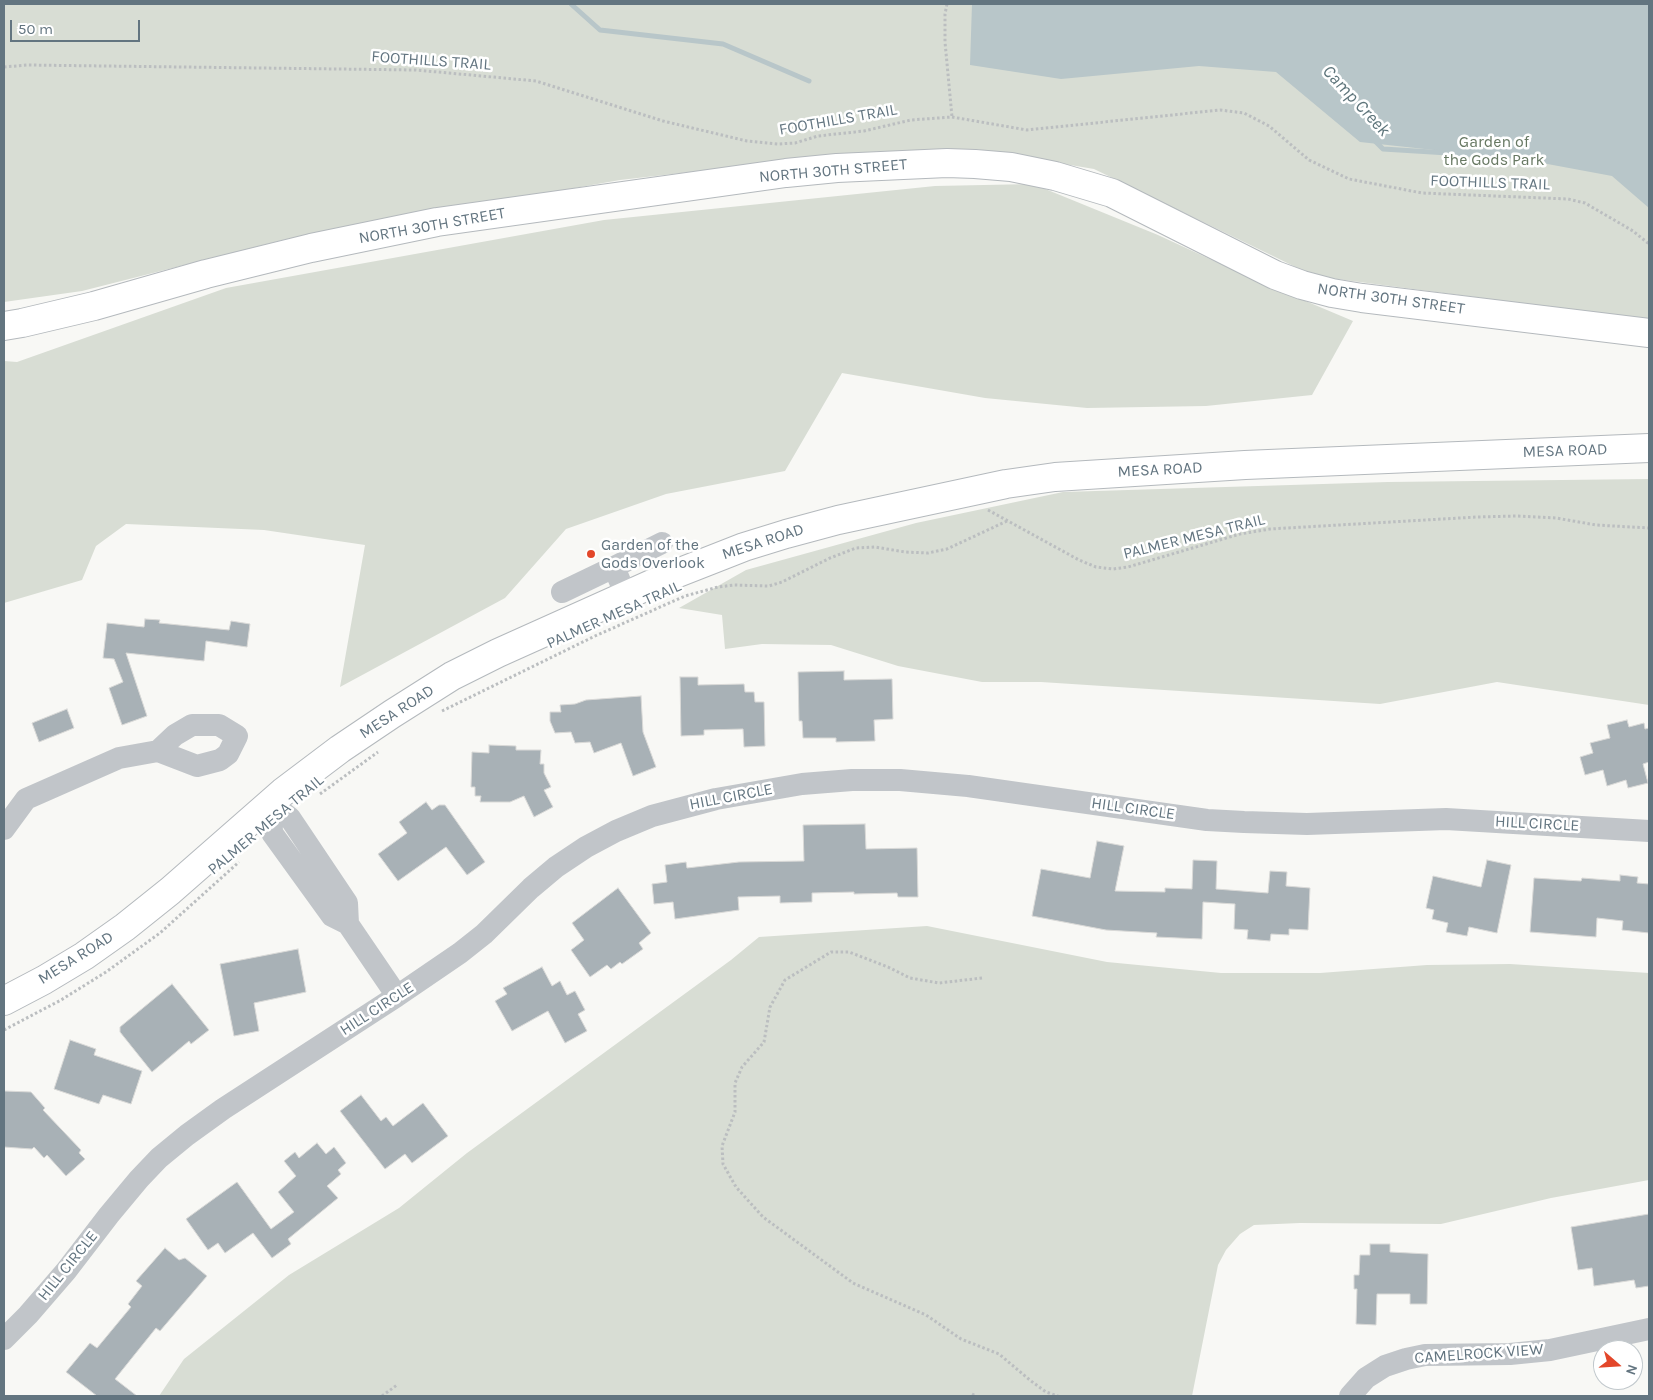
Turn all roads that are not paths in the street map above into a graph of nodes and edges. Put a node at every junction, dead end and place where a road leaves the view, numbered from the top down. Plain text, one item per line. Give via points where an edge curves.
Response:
1 (4, 326) edge
2 (1649, 333) edge
3 (1649, 448) edge
4 (662, 544) dead end
5 (614, 566) junction
6 (562, 592) dead end
7 (626, 596) junction
8 (158, 751) dead end
9 (280, 810) junction
10 (4, 829) edge
11 (1649, 831) edge
12 (320, 863) junction
13 (302, 876) junction
14 (348, 924) junction
15 (397, 996) junction
16 (4, 1001) edge
17 (1649, 1329) edge
18 (4, 1339) edge
19 (1350, 1396) edge

1 - 2 main road, NORTH 30TH STREET via 94,306 310,248 437,222 828,169 956,163 1020,169 1112,193 1275,275 1332,293
3 - 7 main road, MESA ROAD via 1098,473 1006,484 786,534 706,560
4 - 5 street
5 - 6 street
5 - 7 street
7 - 9 main road, MESA ROAD via 452,676 340,749
8 - 10 street via 120,758 26,799
9 - 12 street
9 - 13 street via 272,832
9 - 16 main road, MESA ROAD via 84,956
11 - 15 street, HILL CIRCLE via 1446,819 1307,824 1207,820 939,783 852,780 802,784 682,807 616,831 556,867 484,934
12 - 13 street
12 - 14 street via 347,903
13 - 14 street via 332,916
14 - 15 street
15 - 18 street, HILL CIRCLE via 223,1109 159,1158 44,1297
17 - 19 street, CAMELROCK VIEW via 1550,1350 1425,1355 1406,1359 1385,1366 1366,1378

